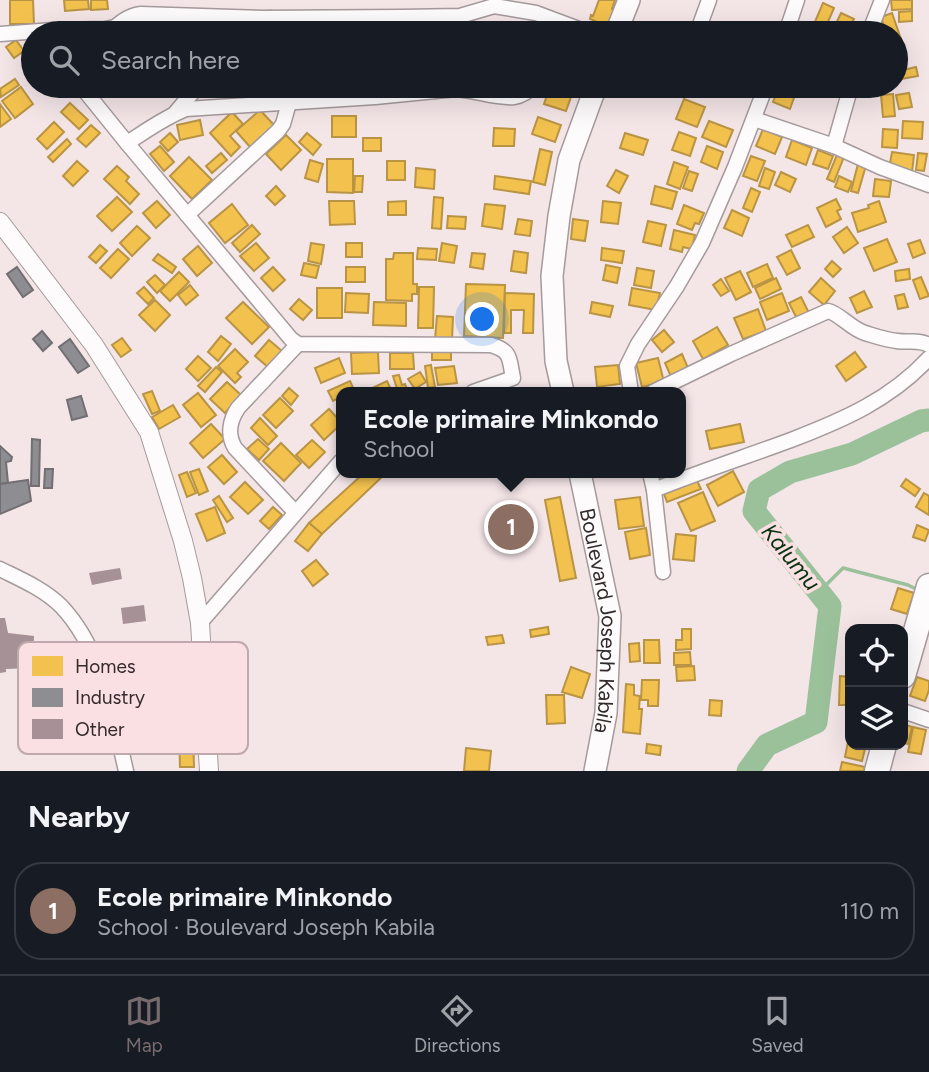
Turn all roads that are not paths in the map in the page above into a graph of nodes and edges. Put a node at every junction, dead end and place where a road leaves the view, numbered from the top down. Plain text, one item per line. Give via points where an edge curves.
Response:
1 (629, 0) edge
2 (709, 0) edge
3 (797, 0) edge
4 (882, 0) edge
5 (470, 7) edge
6 (270, 18) junction
7 (124, 21) edge
8 (267, 21) edge
9 (557, 21) edge
10 (621, 21) edge
11 (701, 21) edge
12 (790, 21) edge
13 (874, 21) edge
14 (21, 33) edge
15 (0, 34) edge
16 (91, 98) edge
17 (188, 98) edge
18 (361, 98) edge
19 (592, 98) edge
20 (762, 98) edge
21 (848, 98) edge
22 (289, 103) junction
23 (175, 113) junction
24 (754, 119) junction
25 (127, 144) junction
26 (834, 146) junction
27 (929, 186) edge
28 (187, 215) junction
29 (0, 222) edge
30 (298, 344) junction
31 (929, 345) edge
32 (929, 358) edge
33 (487, 387) edge
34 (562, 387) edge
35 (630, 387) edge
36 (663, 387) edge
37 (336, 466) edge
38 (581, 478) edge
39 (651, 478) edge
40 (654, 490) junction
41 (295, 512) junction
42 (0, 569) edge
43 (663, 572) dead end
44 (927, 594) edge
45 (200, 623) junction
46 (86, 642) edge
47 (201, 642) edge
48 (908, 659) edge
49 (908, 713) edge
50 (929, 720) edge
51 (883, 750) edge
52 (595, 771) edge
53 (877, 771) edge

1 - 10 main road
2 - 11 street
3 - 12 street
4 - 13 street
5 - 6 street via 391,17
5 - 9 street via 494,6
6 - 7 street via 141,14
6 - 8 street
14 - 15 street
16 - 25 street
17 - 23 street
18 - 22 street
19 - 34 main road via 569,160 552,276 556,361
20 - 24 street
21 - 26 street
22 - 23 street
22 - 28 street via 278,131
23 - 25 street
24 - 26 street
24 - 35 street via 702,243 627,366
25 - 28 street
26 - 27 street
28 - 30 street
29 - 45 street via 94,345 149,432 183,541
30 - 33 street via 491,345 508,355 513,378
30 - 41 street via 231,420 235,448
31 - 36 street via 865,333 828,311
32 - 40 street via 884,397 852,414
37 - 41 street
38 - 52 main road, Boulevard Joseph Kabila via 610,617 606,713
39 - 40 street
40 - 43 street
41 - 45 street
42 - 46 street via 60,605
44 - 48 highway
45 - 47 street
49 - 50 street
51 - 53 highway

